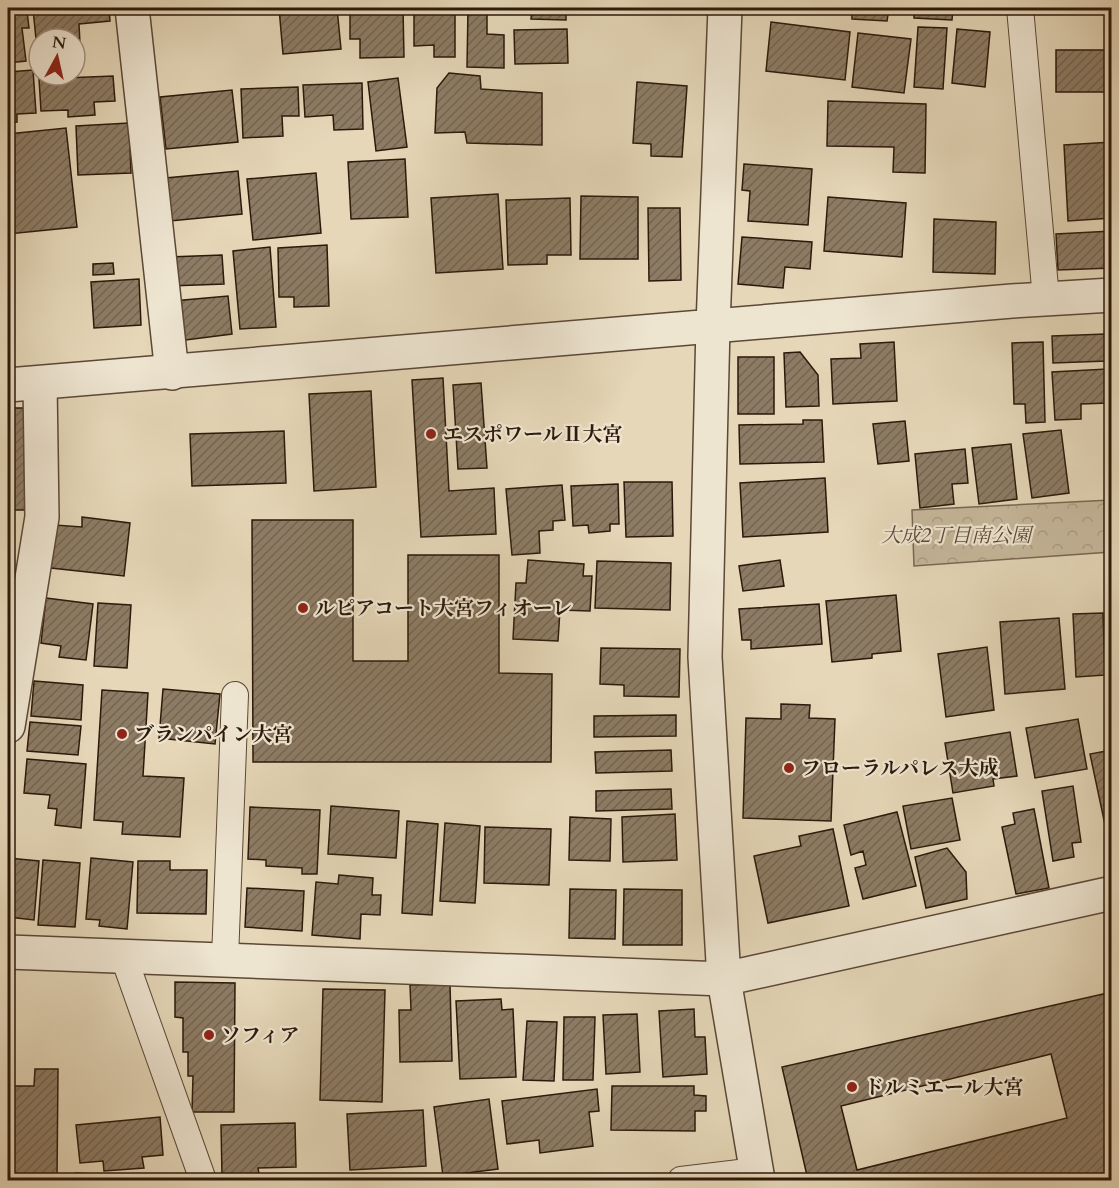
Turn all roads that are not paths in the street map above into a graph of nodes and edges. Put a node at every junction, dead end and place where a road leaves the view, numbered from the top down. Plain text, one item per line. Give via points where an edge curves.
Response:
1 (132, 8) edge
2 (725, 8) edge
3 (1020, 8) edge
4 (1112, 295) edge
5 (1047, 299) junction
6 (712, 326) junction
7 (172, 373) junction
8 (40, 383) junction
9 (8, 385) edge
10 (235, 695) dead end
11 (8, 726) edge
12 (1112, 893) edge
13 (8, 952) edge
14 (123, 955) junction
15 (225, 959) junction
16 (724, 979) junction
17 (757, 1176) edge
18 (203, 1180) edge
19 (681, 1180) edge

1 - 7 street
2 - 6 street
3 - 5 lane
4 - 5 street
5 - 6 street
6 - 7 street
6 - 16 street via 705,657
7 - 8 street
8 - 9 street
8 - 11 street via 42,517
10 - 15 lane
12 - 16 street
13 - 14 street
14 - 15 street
14 - 18 lane
15 - 16 street
16 - 17 street
17 - 19 lane

